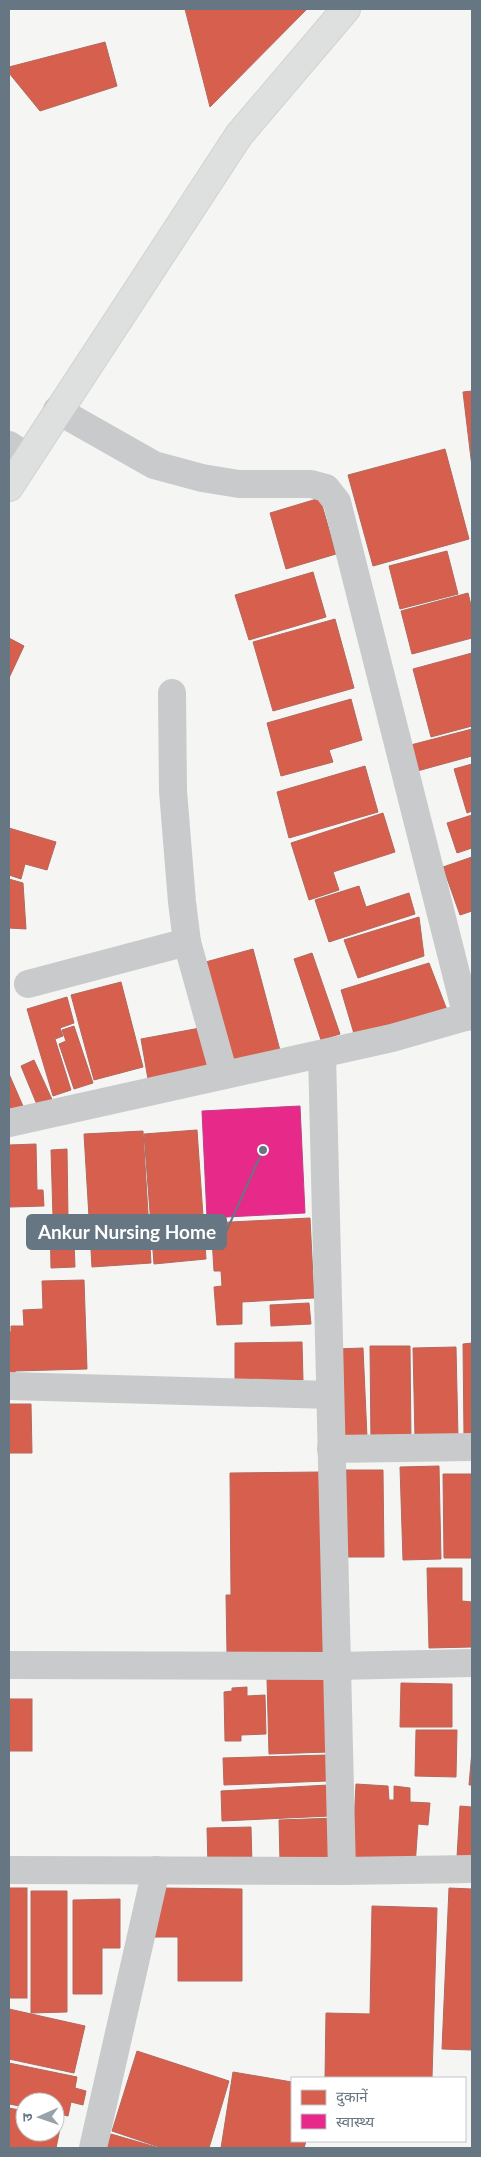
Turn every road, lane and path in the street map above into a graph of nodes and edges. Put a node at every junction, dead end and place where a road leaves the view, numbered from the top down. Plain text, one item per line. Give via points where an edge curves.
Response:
1 (346, 9) edge
2 (57, 410) junction
3 (18, 451) edge
4 (9, 487) edge
5 (172, 693) dead end
6 (187, 942) junction
7 (28, 984) dead end
8 (470, 1016) edge
9 (322, 1054) junction
10 (224, 1075) junction
11 (9, 1123) edge
12 (9, 1386) edge
13 (330, 1394) junction
14 (472, 1447) edge
15 (331, 1449) junction
16 (472, 1663) edge
17 (9, 1665) edge
18 (336, 1666) junction
19 (472, 1869) edge
20 (9, 1870) edge
21 (156, 1870) junction
22 (342, 1871) junction
23 (93, 2148) edge

1 - 2 street via 239,135
2 - 3 street
2 - 8 street via 154,465 239,484 311,484 326,488 337,502
3 - 4 street
5 - 6 street via 177,858
6 - 7 street
6 - 10 street
8 - 9 street
9 - 10 street
9 - 13 street
10 - 11 street
12 - 13 street
13 - 15 street
14 - 15 street
15 - 18 street
16 - 18 street
17 - 18 street
18 - 22 street
19 - 22 street
20 - 21 street
21 - 22 street
21 - 23 street

